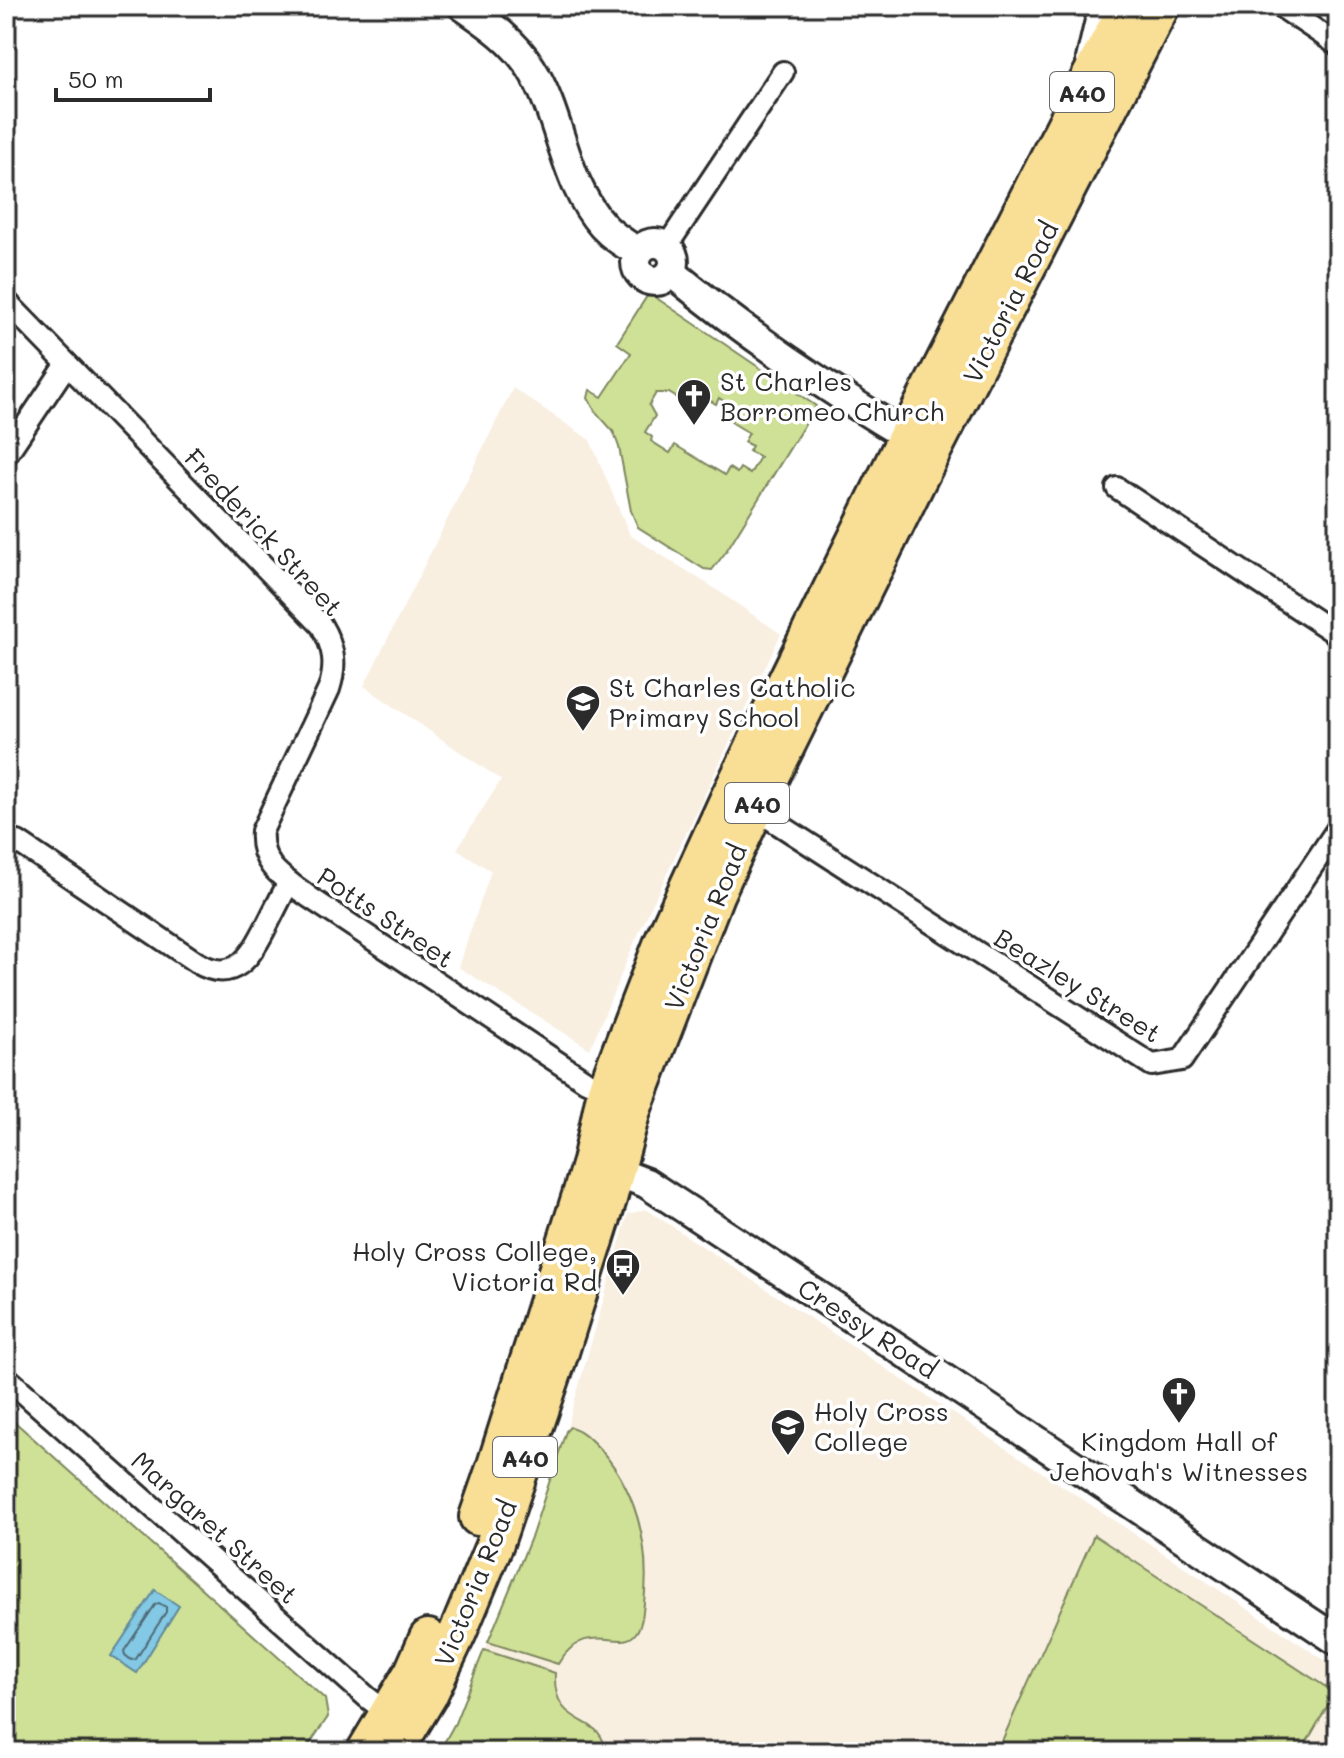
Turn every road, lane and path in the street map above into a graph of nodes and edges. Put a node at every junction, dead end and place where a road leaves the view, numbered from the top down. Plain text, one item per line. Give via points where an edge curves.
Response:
1 (463, 6) edge
2 (1103, 6) edge
3 (1128, 6) edge
4 (1161, 6) edge
5 (1280, 6) edge
6 (1338, 45) edge
7 (783, 72) dead end
8 (1079, 98) junction
9 (669, 259) junction
10 (6, 301) edge
11 (67, 364) junction
12 (920, 443) junction
13 (6, 455) edge
14 (1117, 488) dead end
15 (1338, 635) edge
16 (755, 809) junction
17 (1338, 828) edge
18 (6, 840) edge
19 (289, 882) junction
20 (606, 1090) junction
21 (603, 1166) junction
22 (6, 1377) edge
23 (1338, 1641) edge
24 (389, 1714) junction
25 (365, 1752) edge
26 (394, 1752) edge

1 - 9 street via 521,54 541,85 588,206 615,237 638,252 637,268 643,277 667,277
2 - 8 street
3 - 8 highway, Victoria Road / A40
4 - 12 highway, Victoria Road / A40 via 970,379
5 - 6 street
7 - 9 street
8 - 12 highway, Victoria Road / A40
9 - 12 street via 720,312
10 - 11 street, Frederick Street
11 - 13 street
11 - 19 street, Frederick Street via 328,637 335,663 329,689 262,831 265,857
12 - 16 highway, Victoria Road / A40
12 - 20 highway, Victoria Road / A40 via 729,798 663,942
14 - 15 street
16 - 17 street, Beazley Street via 1152,1065 1182,1060
16 - 21 highway, Victoria Road / A40 via 715,895 632,1110
18 - 19 street, Potts Street via 18,842 212,969 229,969 251,955
19 - 20 street, Potts Street
20 - 21 highway, Victoria Road / A40
21 - 23 street, Cressy Road via 646,1183
21 - 24 highway, Victoria Road / A40 via 453,1583
21 - 26 highway, Victoria Road / A40 via 547,1391 495,1543 428,1696
22 - 24 street, Margaret Street
24 - 25 highway, Victoria Road / A40

